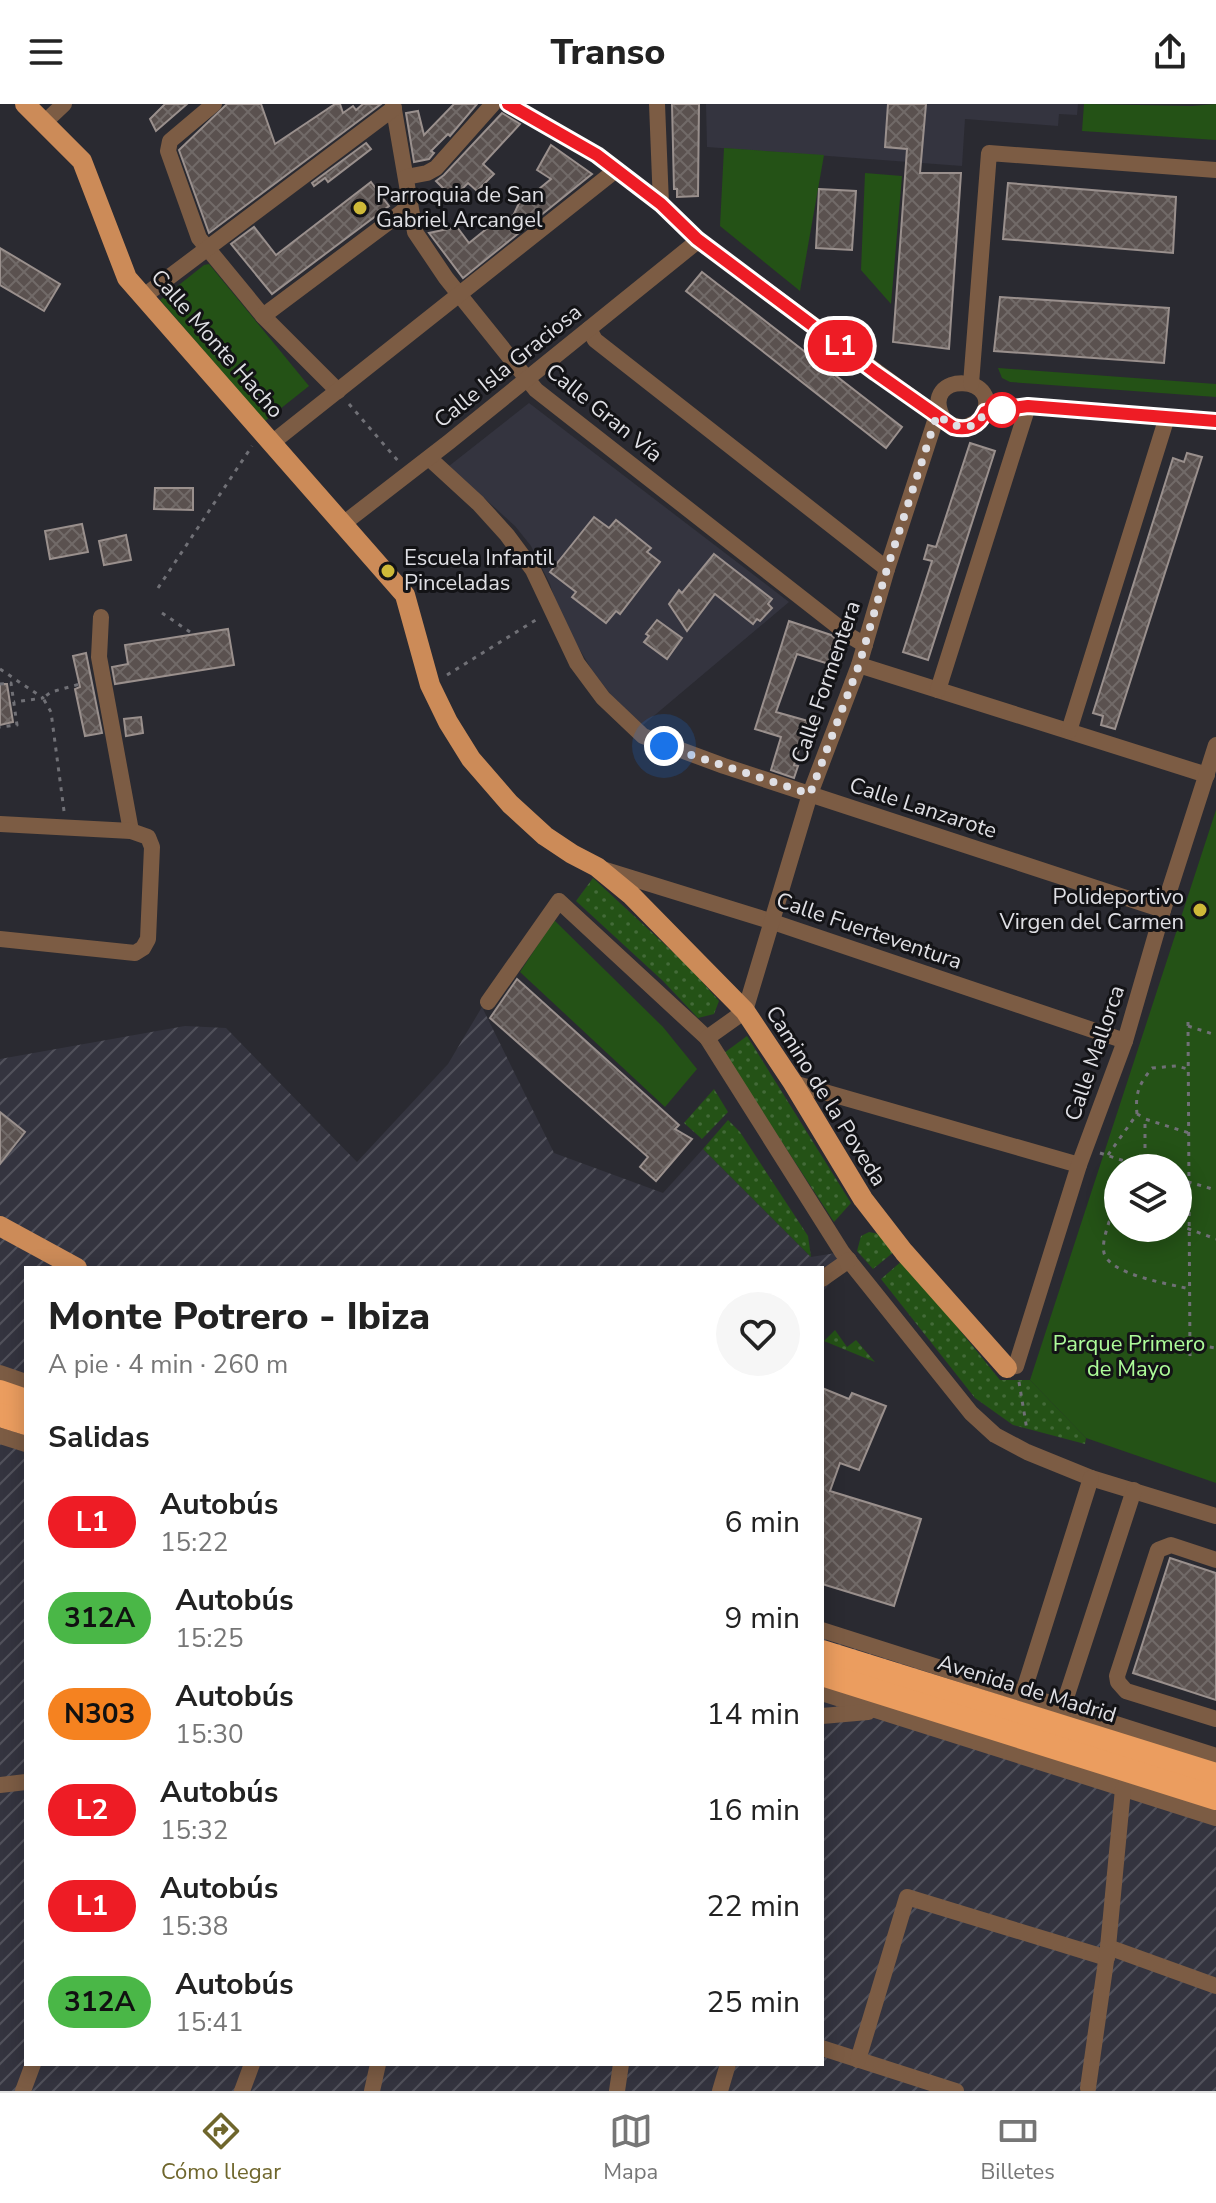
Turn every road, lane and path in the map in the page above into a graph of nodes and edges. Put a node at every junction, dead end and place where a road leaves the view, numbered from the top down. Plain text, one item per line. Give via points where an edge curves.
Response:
1 (25, 104) edge
2 (64, 104) edge
3 (214, 104) edge
4 (493, 104) edge
5 (508, 104) edge
6 (657, 104) edge
7 (394, 106) edge
8 (45, 122) junction
9 (616, 170) junction
10 (1216, 170) edge
11 (406, 177) junction
12 (661, 204) junction
13 (410, 206) junction
14 (699, 240) junction
15 (207, 248) junction
16 (459, 295) junction
17 (144, 296) junction
18 (263, 316) junction
19 (589, 329) junction
20 (527, 379) junction
21 (977, 388) junction
22 (902, 389) junction
23 (944, 390) junction
24 (338, 391) junction
25 (1028, 406) junction
26 (985, 412) junction
27 (1167, 417) junction
28 (941, 418) junction
29 (1216, 421) edge
30 (267, 437) junction
31 (429, 458) junction
32 (409, 474) junction
33 (343, 524) junction
34 (887, 569) junction
35 (158, 588) dead end
36 (552, 610) junction
37 (162, 613) dead end
38 (101, 617) dead end
39 (190, 632) dead end
40 (865, 645) junction
41 (859, 665) junction
42 (0, 669) edge
43 (0, 684) edge
44 (80, 684) dead end
45 (430, 685) junction
46 (938, 690) junction
47 (43, 698) junction
48 (14, 702) junction
49 (0, 727) edge
50 (1069, 731) junction
51 (1216, 745) edge
52 (1207, 775) junction
53 (810, 794) junction
54 (0, 824) edge
55 (66, 827) junction
56 (131, 831) junction
57 (597, 867) junction
58 (1163, 910) junction
59 (770, 921) junction
60 (0, 939) edge
61 (488, 1002) dead end
62 (745, 1011) junction
63 (1216, 1035) edge
64 (707, 1038) junction
65 (1125, 1041) junction
66 (1188, 1069) junction
67 (793, 1083) junction
68 (1137, 1114) junction
69 (1145, 1119) junction
70 (1189, 1133) junction
71 (1085, 1148) junction
72 (1105, 1154) edge
73 (1109, 1154) edge
74 (1145, 1154) edge
75 (1189, 1154) edge
76 (1079, 1165) junction
77 (1192, 1183) edge
78 (1216, 1190) edge
79 (0, 1226) edge
80 (1192, 1230) edge
81 (1216, 1239) edge
82 (1104, 1242) edge
83 (1189, 1242) edge
84 (849, 1260) junction
85 (73, 1266) edge
86 (824, 1278) edge
87 (1190, 1289) junction
88 (1190, 1344) junction
89 (1216, 1348) edge
90 (1190, 1357) dead end
91 (1012, 1367) junction
92 (2, 1377) edge
93 (24, 1382) edge
94 (24, 1399) edge
95 (0, 1415) edge
96 (24, 1422) edge
97 (1027, 1430) dead end
98 (0, 1436) edge
99 (24, 1443) edge
100 (1091, 1478) junction
101 (1134, 1490) junction
102 (1216, 1516) edge
103 (1216, 1560) edge
104 (824, 1631) edge
105 (824, 1653) edge
106 (824, 1675) edge
107 (1023, 1693) junction
108 (824, 1694) edge
109 (1063, 1707) junction
110 (881, 1712) junction
111 (824, 1716) edge
112 (1216, 1719) edge
113 (1216, 1756) edge
114 (1216, 1775) edge
115 (24, 1782) edge
116 (0, 1785) edge
117 (1123, 1789) junction
118 (1216, 1798) edge
119 (1216, 1818) edge
120 (1108, 1952) junction
121 (1216, 1986) edge
122 (824, 2049) edge
123 (858, 2060) junction
124 (32, 2066) edge
125 (251, 2066) edge
126 (378, 2066) edge
127 (621, 2066) edge
128 (727, 2066) edge
129 (621, 2090) edge
130 (1088, 2090) edge
131 (23, 2091) edge
132 (242, 2091) edge
133 (372, 2091) edge
134 (720, 2091) edge
135 (956, 2091) edge

1 - 8 main road, Calle Monte Hacho
2 - 8 street
3 - 15 street via 170,141 168,151
4 - 11 street via 436,168
5 - 9 street
6 - 12 street
7 - 11 street, Calle Gran Vía
7 - 15 street
8 - 17 main road, Calle Monte Hacho via 82,161 127,278
9 - 12 street
9 - 16 street
10 - 21 street via 989,153
11 - 13 street, Calle Gran Vía
12 - 14 street
13 - 16 street, Calle Gran Vía via 425,251
13 - 18 street
14 - 19 street, Calle Isla Graciosa
14 - 22 street
15 - 17 street
15 - 18 street
16 - 20 street, Calle Gran Vía
16 - 24 street
17 - 30 main road, Calle Monte Hacho
18 - 24 street
19 - 20 street, Calle Isla Graciosa
19 - 34 street via 595,340
20 - 31 street, Calle Isla Graciosa
20 - 40 street, Calle Gran Vía
21 - 23 street via 956,383
21 - 25 street via 993,398
21 - 26 street
22 - 23 street
22 - 28 street
23 - 28 street
24 - 30 street
24 - 32 path
25 - 26 street
25 - 27 street
25 - 46 street
26 - 28 street via 970,427 953,427
27 - 29 street
27 - 50 street
28 - 34 street, Calle Formentera
30 - 33 main road, Calle Monte Hacho
30 - 35 path
31 - 32 street, Calle Isla Graciosa
31 - 36 street, Calle Lanzarote via 507,535 533,570
32 - 33 street, Calle Isla Graciosa
33 - 45 main road, Camino de la Poveda via 405,595
34 - 40 street, Calle Formentera
36 - 45 path
36 - 53 street, Calle Lanzarote via 586,675 643,736
37 - 39 path
38 - 56 street via 99,657
40 - 41 street, Calle Formentera
41 - 46 street
41 - 53 street, Calle Formentera
42 - 47 path
43 - 48 path via 11,683
44 - 47 path
45 - 57 main road, Camino de la Poveda via 471,759 510,804 545,836
46 - 50 street
47 - 48 path
47 - 55 path via 51,712
48 - 49 path via 17,725
50 - 52 street
51 - 52 street, Calle Mallorca
52 - 58 street, Calle Mallorca
53 - 58 street, Calle Lanzarote
53 - 59 street, Calle Formentera
54 - 55 street via 36,833
55 - 56 street
56 - 60 street via 148,837 152,847 148,939 143,948 135,953
57 - 59 street, Calle Fuerteventura
57 - 62 main road, Camino de la Poveda
58 - 65 street, Calle Mallorca
59 - 62 street, Calle Formentera
59 - 65 street, Calle Fuerteventura
61 - 64 street via 559,901
62 - 64 street
62 - 67 main road, Camino de la Poveda
63 - 66 path via 1188,1024
64 - 84 street
65 - 71 street, Calle Mallorca
66 - 68 path via 1152,1068 1135,1096
66 - 70 path
67 - 76 street
67 - 91 main road, Camino de la Poveda via 863,1199 904,1252
68 - 69 path
68 - 73 path
69 - 70 path
69 - 74 path
70 - 75 path
71 - 72 path
71 - 76 street, Calle Mallorca
76 - 91 street, Calle Mallorca
77 - 78 path
79 - 85 main road
80 - 81 path
82 - 87 path via 1110,1264 1141,1278
83 - 87 path
84 - 86 street
84 - 100 street via 971,1413 995,1435
87 - 88 path
88 - 89 path
88 - 90 path
91 - 97 path
92 - 93 street
92 - 94 highway
95 - 96 highway
98 - 99 street
100 - 101 street
100 - 107 street
101 - 102 street
101 - 109 street
103 - 112 street via 1171,1545 1158,1550 1117,1676 1126,1691
104 - 107 street
105 - 114 highway, Avenida de Madrid
106 - 118 highway
107 - 109 street
108 - 110 street
109 - 113 street
110 - 111 street
110 - 117 street
115 - 116 street
117 - 119 street
117 - 120 street
120 - 121 street
120 - 123 street via 907,1897
120 - 130 street
122 - 123 street
123 - 135 street
124 - 131 street
125 - 132 street
126 - 133 street
127 - 129 street
128 - 134 street

